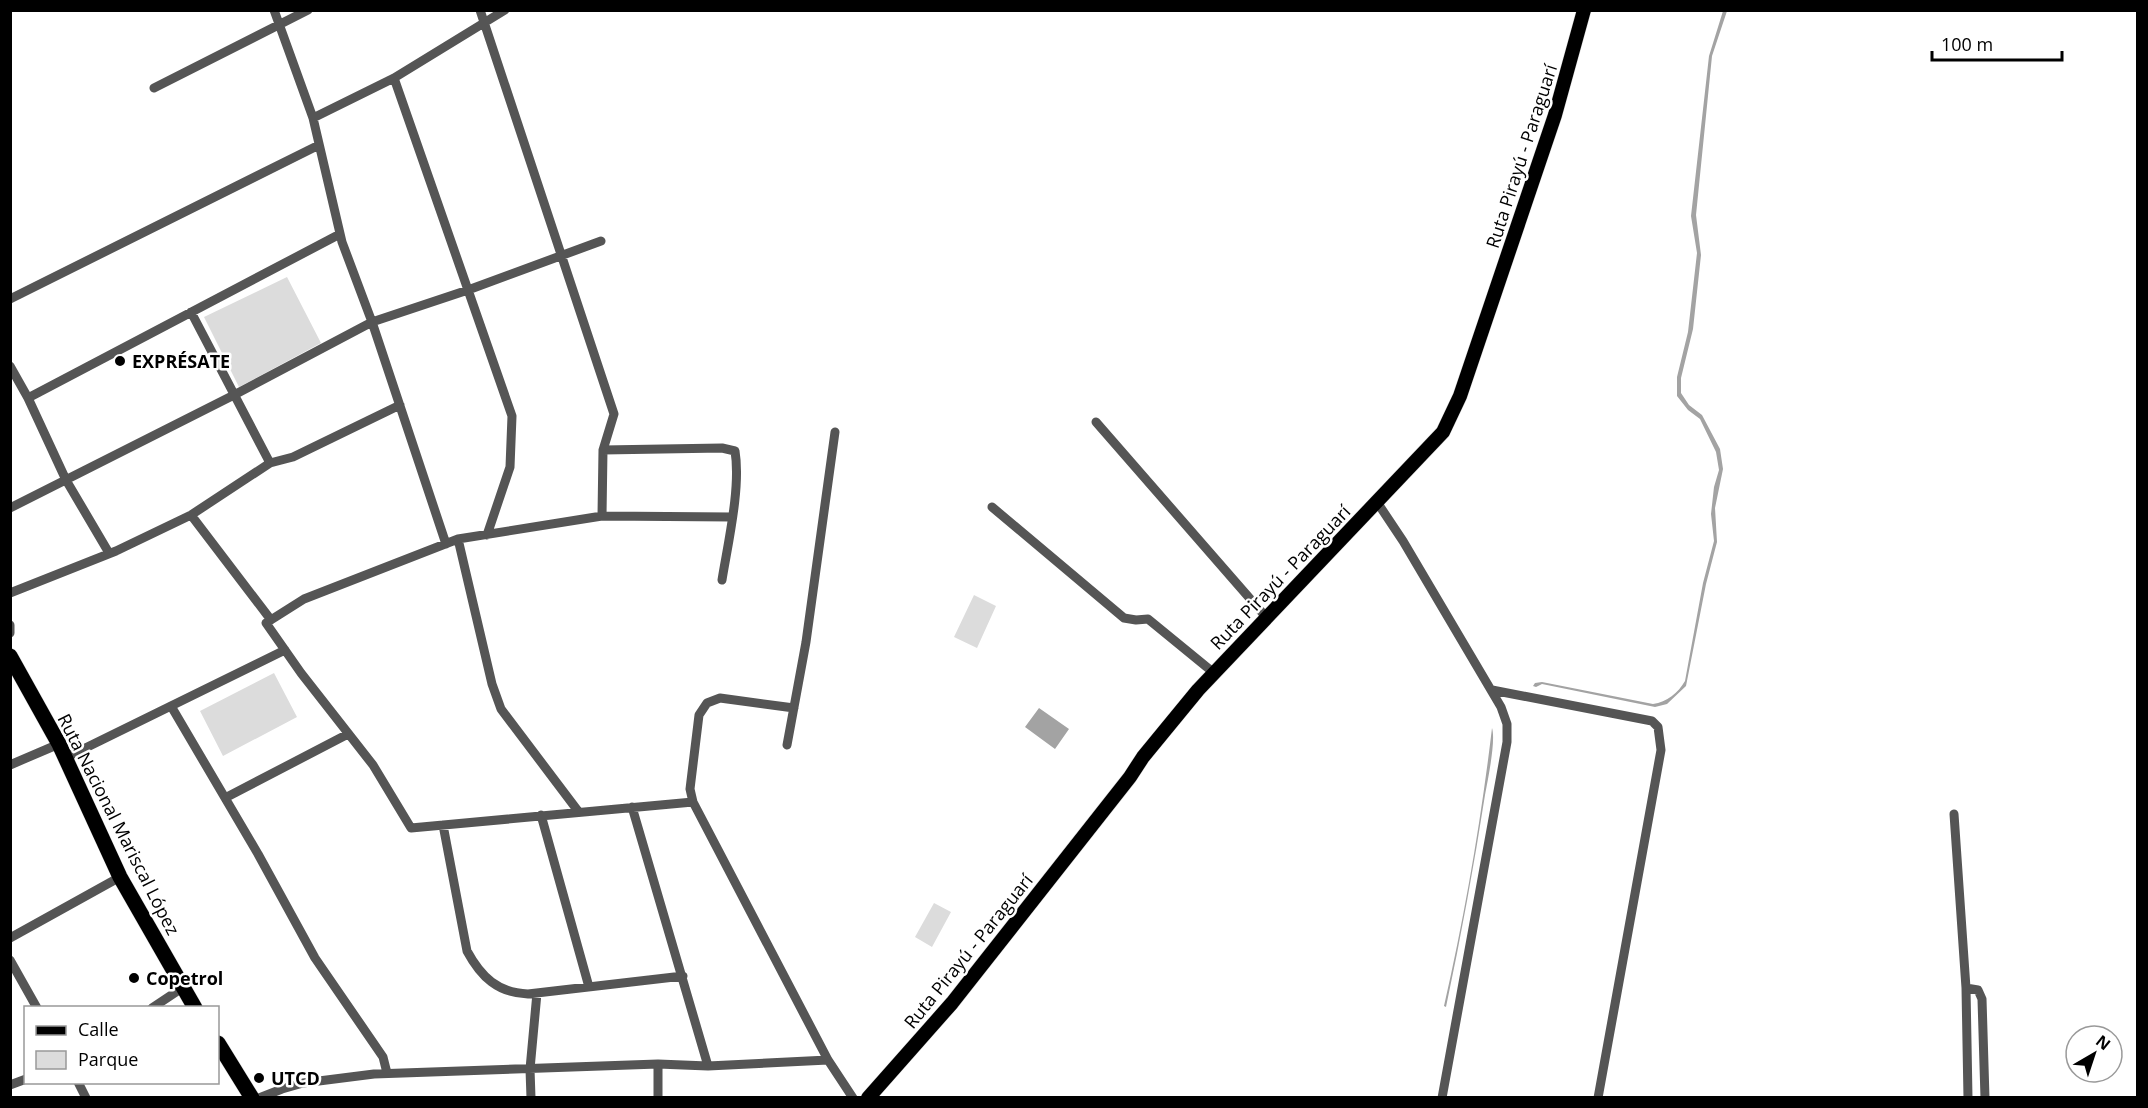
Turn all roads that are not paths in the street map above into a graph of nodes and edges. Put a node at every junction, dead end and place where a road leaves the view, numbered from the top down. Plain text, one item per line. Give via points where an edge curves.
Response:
1 (274, 10) edge
2 (309, 10) edge
3 (480, 10) edge
4 (505, 10) edge
5 (1584, 10) edge
6 (484, 23) junction
7 (281, 26) junction
8 (394, 78) junction
9 (154, 88) dead end
10 (313, 118) junction
11 (320, 145) junction
12 (340, 234) junction
13 (601, 241) dead end
14 (560, 256) junction
15 (468, 290) junction
16 (10, 299) edge
17 (192, 312) junction
18 (372, 322) junction
19 (10, 366) edge
20 (234, 395) junction
21 (28, 398) junction
22 (400, 405) junction
23 (1096, 422) dead end
24 (835, 432) dead end
25 (603, 450) junction
26 (270, 463) junction
27 (66, 480) junction
28 (1377, 502) junction
29 (992, 507) dead end
30 (10, 508) edge
31 (191, 515) junction
32 (602, 516) junction
33 (732, 517) junction
34 (487, 535) junction
35 (458, 539) junction
36 (447, 544) junction
37 (109, 553) junction
38 (722, 579) dead end
39 (10, 593) edge
40 (1266, 617) junction
41 (272, 620) junction
42 (10, 625) edge
43 (10, 633) edge
44 (285, 650) junction
45 (10, 656) edge
46 (1214, 673) junction
47 (1492, 690) junction
48 (171, 706) junction
49 (794, 708) junction
50 (348, 734) junction
51 (58, 744) junction
52 (787, 745) dead end
53 (66, 759) junction
54 (10, 765) edge
55 (225, 798) junction
56 (693, 802) junction
57 (632, 807) junction
58 (578, 811) junction
59 (1954, 814) dead end
60 (542, 815) junction
61 (443, 825) junction
62 (120, 877) junction
63 (10, 938) edge
64 (10, 960) edge
65 (683, 976) junction
66 (589, 987) junction
67 (183, 988) junction
68 (1966, 988) junction
69 (537, 993) junction
70 (36, 1006) edge
71 (155, 1006) edge
72 (194, 1006) edge
73 (219, 1045) edge
74 (828, 1060) junction
75 (658, 1064) junction
76 (708, 1066) junction
77 (530, 1069) junction
78 (387, 1073) junction
79 (79, 1084) edge
80 (86, 1098) edge
81 (252, 1098) edge
82 (259, 1098) edge
83 (531, 1098) edge
84 (658, 1098) edge
85 (853, 1098) edge
86 (868, 1098) edge
87 (1442, 1098) edge
88 (1598, 1098) edge
89 (1968, 1098) edge
90 (1985, 1098) edge

1 - 7 street
2 - 7 street
3 - 6 street
4 - 6 street
5 - 28 main road, Ruta Pirayú - Paraguarí via 1555,115 1460,396 1443,432
6 - 8 street
6 - 14 street
7 - 9 street
7 - 10 street
8 - 10 street
8 - 15 street
10 - 11 street
11 - 12 street
11 - 16 street
12 - 17 street
12 - 18 street
13 - 14 street
14 - 15 street
14 - 25 street via 614,414
15 - 18 street
15 - 34 street via 512,416 510,467
17 - 20 street
17 - 21 street
18 - 20 street
18 - 22 street
19 - 21 street
20 - 26 street
20 - 27 street
21 - 27 street
22 - 26 street via 293,457
22 - 36 street
23 - 40 street
24 - 49 street
25 - 32 street
25 - 33 street via 735,451 738,463
26 - 31 street
27 - 30 street
27 - 37 street
28 - 40 main road, Ruta Pirayú - Paraguarí
28 - 47 street
29 - 46 street via 1124,618 1148,619
31 - 37 street
31 - 41 street
32 - 33 street
32 - 34 street
33 - 38 street
34 - 35 street
35 - 36 street
35 - 58 street via 501,709
36 - 41 street via 304,599
37 - 39 street
40 - 46 main road, Ruta Pirayú - Paraguarí
41 - 44 street via 266,623
42 - 43 street
44 - 48 street
44 - 50 street
45 - 51 highway, Ruta Nacional Mariscal López
46 - 86 main road, Ruta Pirayú - Paraguarí via 1143,757 952,1003
47 - 87 street via 1507,724 1507,742
47 - 88 street via 1652,721 1658,727 1662,750
48 - 53 street
48 - 55 street
49 - 52 street
49 - 56 street via 720,698 707,703 699,715 690,789
50 - 55 street
50 - 61 street via 373,765 411,828
51 - 53 highway, Ruta Nacional Mariscal López
51 - 54 street
53 - 62 highway, Ruta Nacional Mariscal López
55 - 78 street via 315,958 383,1057
56 - 57 street
56 - 74 street
57 - 58 street
57 - 65 street
58 - 60 street
59 - 68 street
60 - 61 street
60 - 66 street
61 - 69 street via 467,951 477,969 496,986 517,994
62 - 63 street
62 - 67 highway, Ruta Nacional Mariscal López
64 - 70 street
65 - 66 street
65 - 76 street
66 - 69 street
67 - 71 street
67 - 72 highway, Ruta Nacional Mariscal López
68 - 89 street
68 - 90 street via 1978,990 1982,999
69 - 77 street
73 - 81 highway
74 - 76 street
74 - 85 street
75 - 76 street
75 - 77 street
75 - 84 street
77 - 78 street
77 - 83 street
78 - 82 street via 303,1083
79 - 80 street

